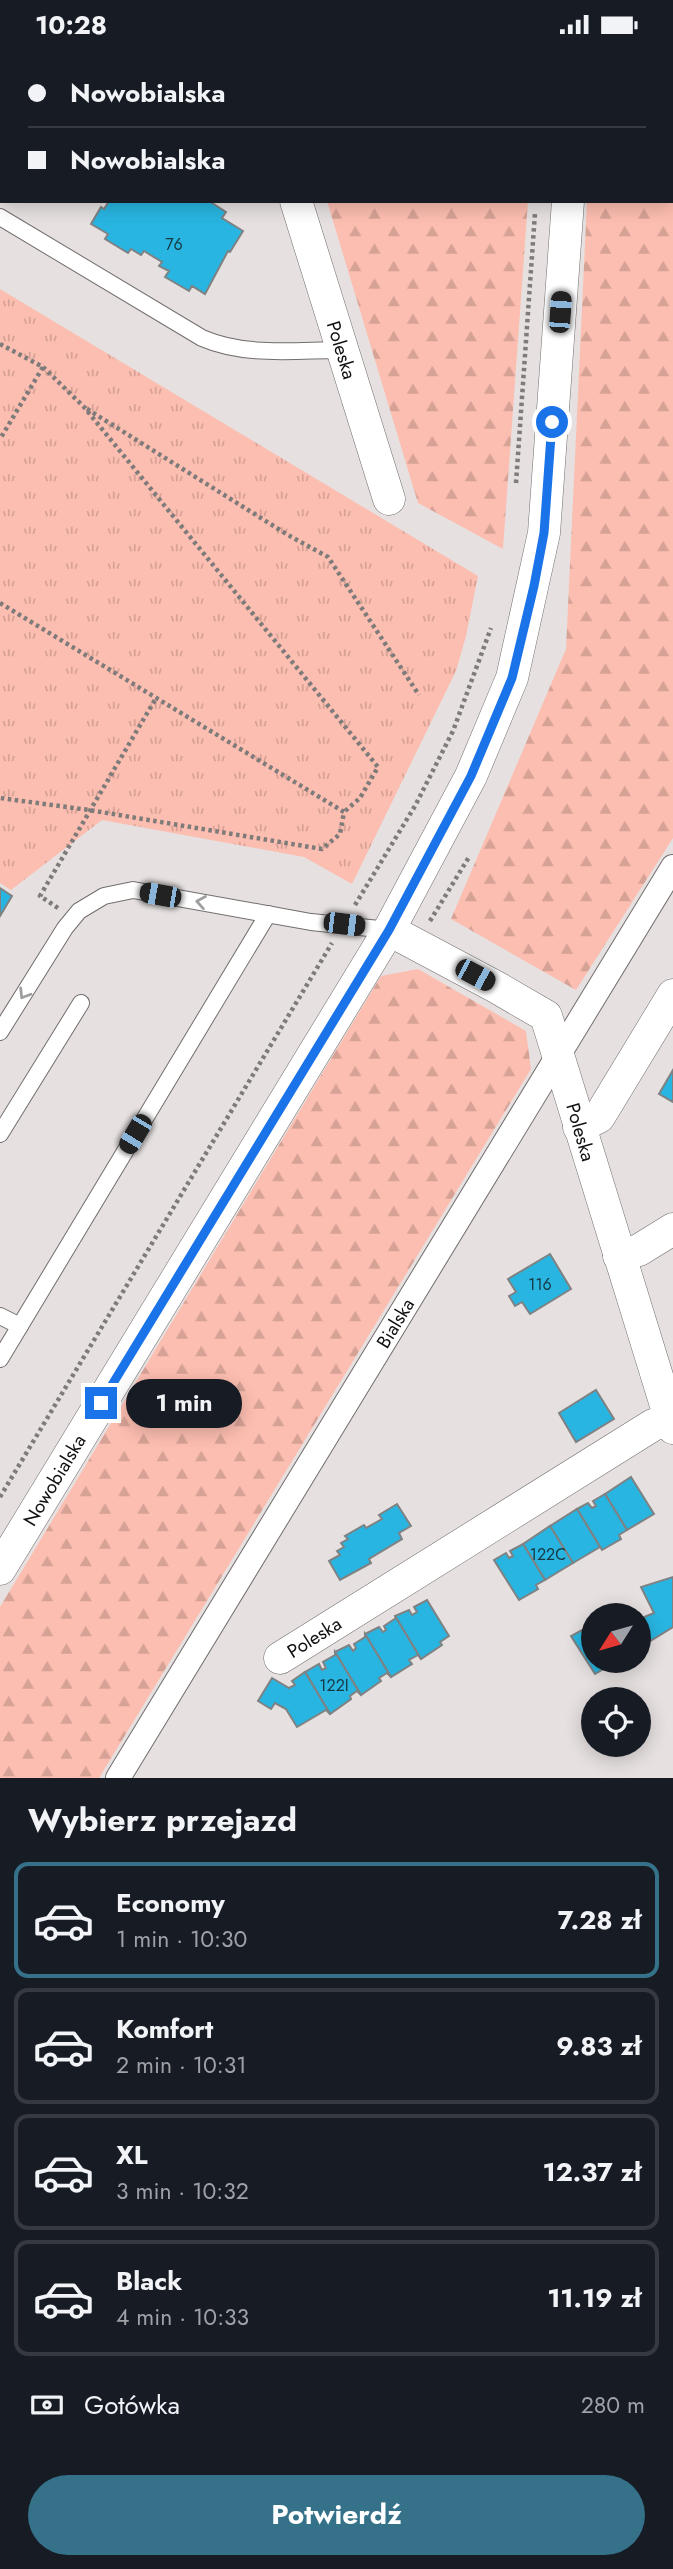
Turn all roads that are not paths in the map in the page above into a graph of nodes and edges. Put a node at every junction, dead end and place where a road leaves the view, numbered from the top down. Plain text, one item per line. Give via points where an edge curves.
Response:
1 (297, 203) edge
2 (568, 203) edge
3 (0, 217) edge
4 (342, 349) junction
5 (389, 499) dead end
6 (673, 867) edge
7 (268, 914) junction
8 (389, 930) junction
9 (673, 995) edge
10 (81, 1003) dead end
11 (0, 1033) edge
12 (559, 1055) junction
13 (579, 1127) junction
14 (0, 1134) edge
15 (673, 1229) edge
16 (619, 1256) junction
17 (0, 1316) edge
18 (20, 1325) junction
19 (0, 1359) edge
20 (672, 1422) edge
21 (0, 1569) edge
22 (280, 1658) dead end
23 (118, 1778) edge

1 - 4 street, Poleska
2 - 8 street, Nowobialska via 544,533 512,678 471,776
3 - 4 lane via 220,345 256,350
4 - 5 street, Poleska
6 - 12 street, Bialska
7 - 8 lane
7 -> 11 lane via 133,890 104,896 74,917
7 - 18 lane
8 - 12 street, Poleska via 546,1016
8 - 21 street, Nowobialska
9 - 13 street via 599,1117
10 - 14 lane
12 - 13 street, Poleska
12 - 23 street, Bialska
13 - 16 street, Poleska
15 - 16 street via 639,1250
16 - 20 street, Poleska
17 - 18 lane
18 - 19 lane
20 - 22 street, Poleska via 653,1425

